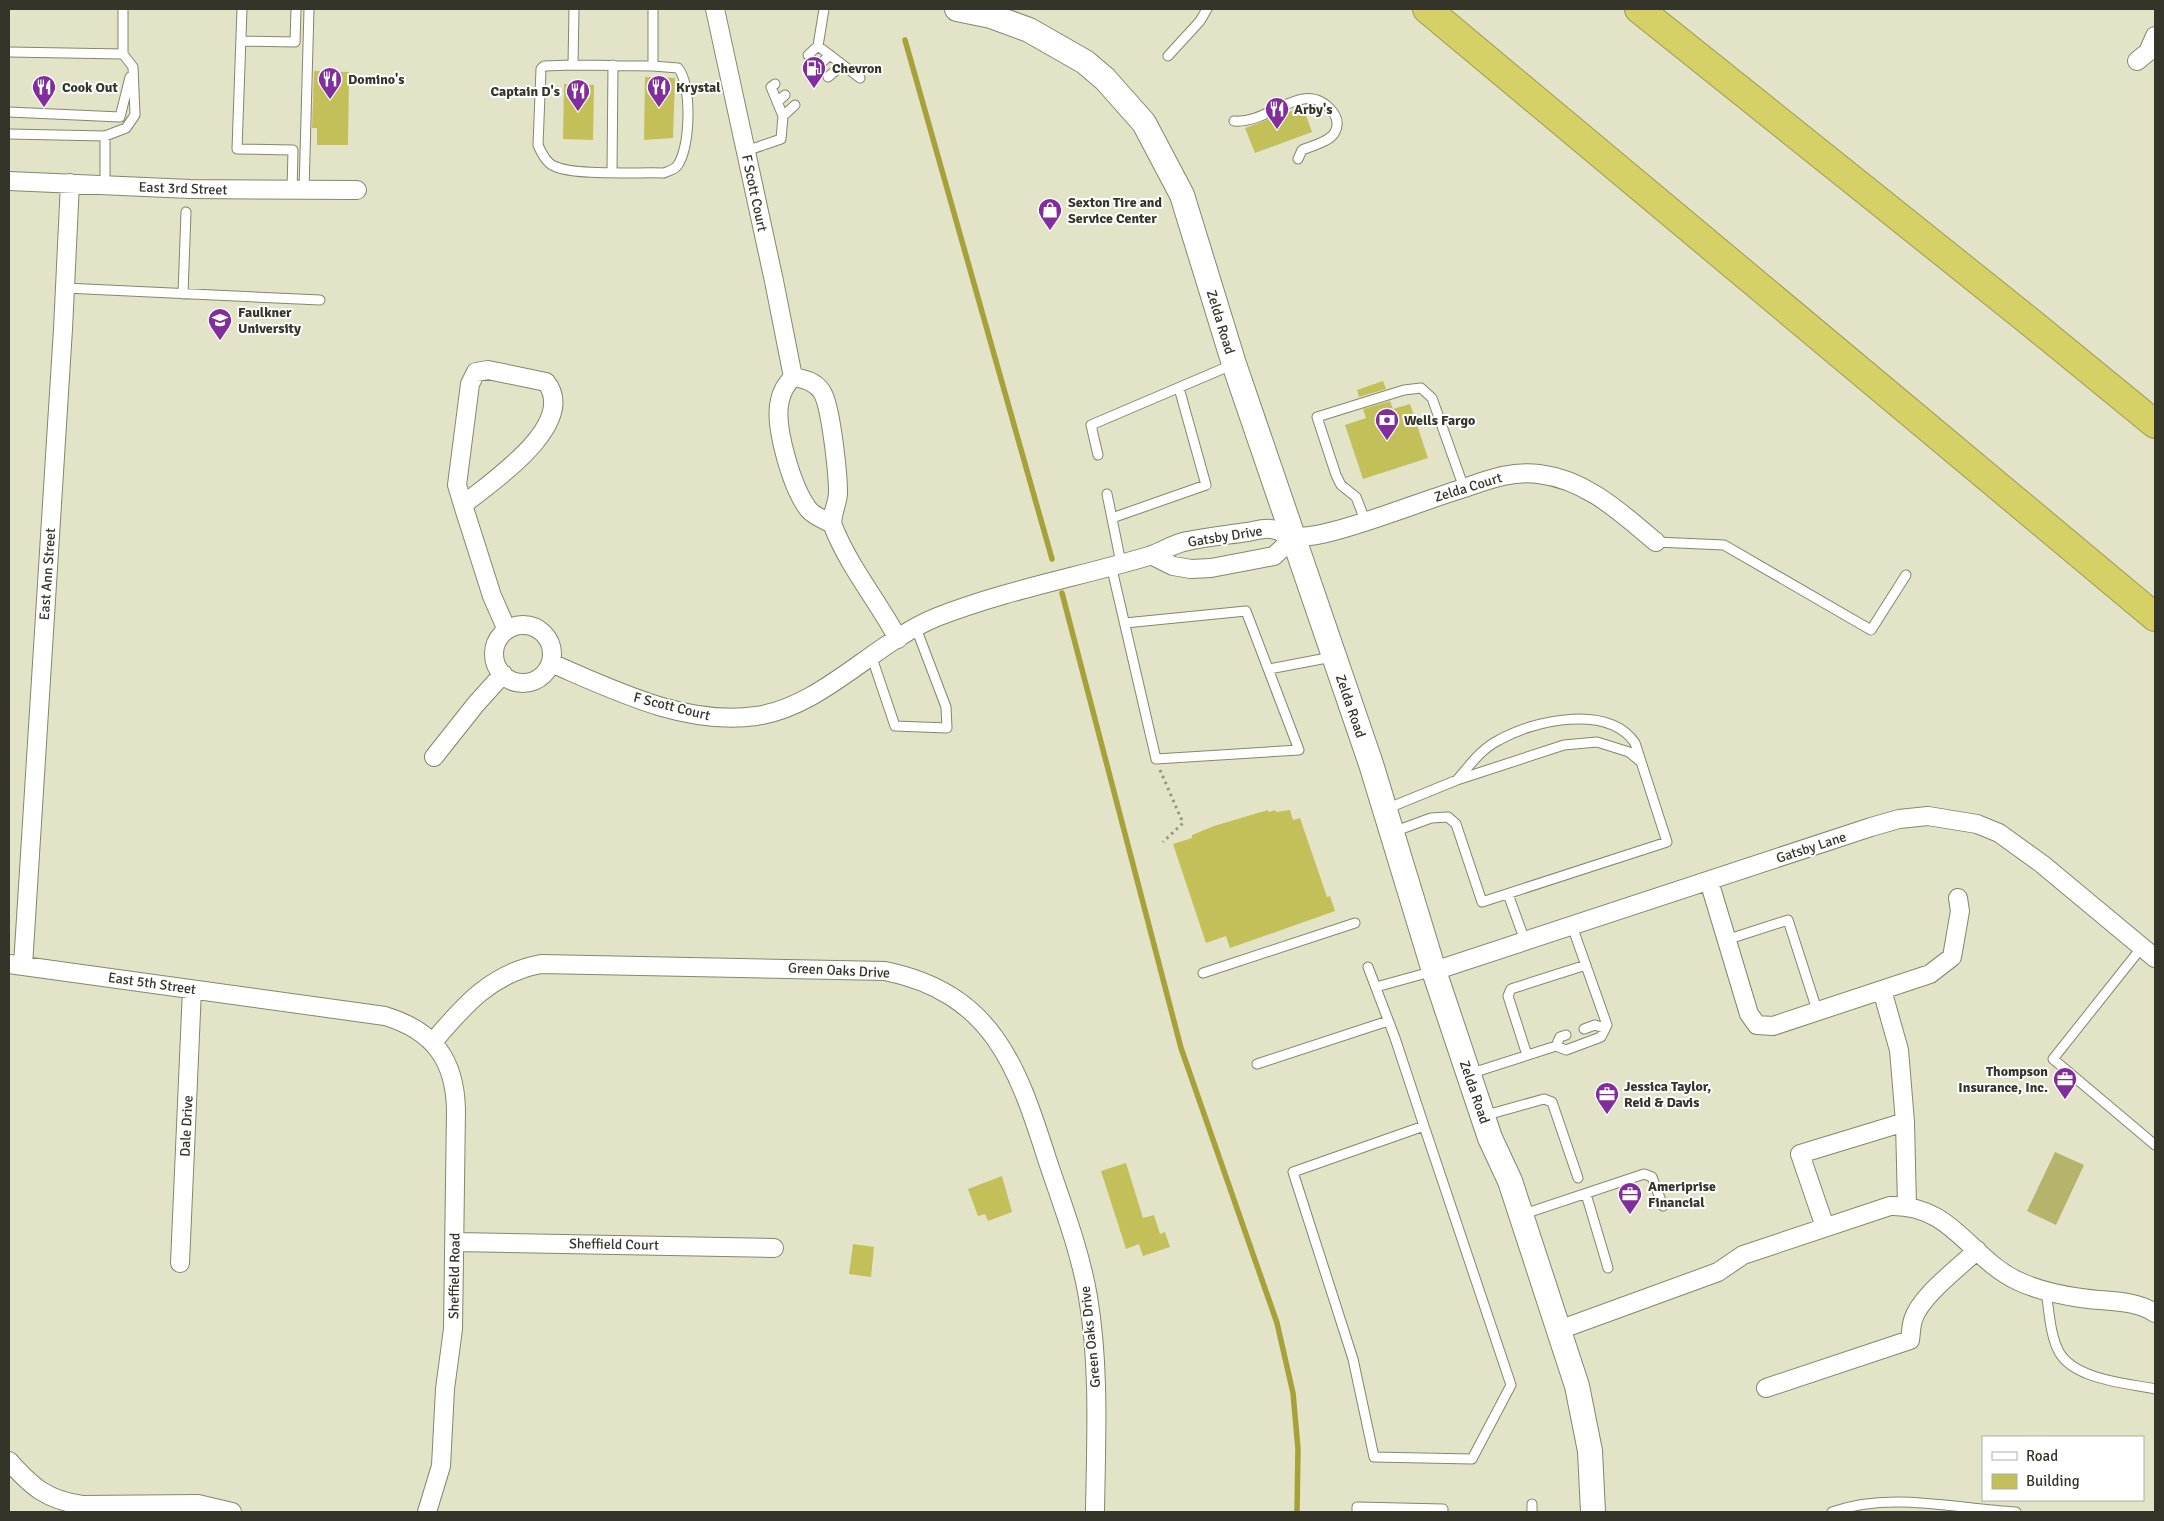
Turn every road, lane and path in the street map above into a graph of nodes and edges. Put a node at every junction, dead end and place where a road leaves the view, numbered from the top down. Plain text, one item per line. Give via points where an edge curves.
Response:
1 (124, 9) edge
2 (242, 9) edge
3 (296, 9) edge
4 (309, 9) edge
5 (574, 9) edge
6 (653, 9) edge
7 (714, 9) edge
8 (824, 9) edge
9 (957, 9) edge
10 (1207, 9) edge
11 (1427, 9) edge
12 (1639, 9) edge
13 (2155, 36) edge
14 (241, 41) junction
15 (818, 46) junction
16 (9, 52) edge
17 (123, 54) junction
18 (808, 55) dead end
19 (830, 55) junction
20 (1168, 56) dead end
21 (2137, 61) dead end
22 (573, 65) junction
23 (613, 65) junction
24 (842, 65) junction
25 (653, 66) junction
26 (818, 66) dead end
27 (132, 67) junction
28 (828, 77) dead end
29 (860, 78) dead end
30 (775, 84) dead end
31 (785, 95) dead end
32 (777, 102) junction
33 (795, 105) dead end
34 (9, 112) edge
35 (783, 116) junction
36 (1234, 121) dead end
37 (9, 134) edge
38 (104, 136) junction
39 (746, 151) junction
40 (1298, 159) dead end
41 (612, 172) junction
42 (9, 181) edge
43 (70, 183) junction
44 (105, 185) junction
45 (358, 190) dead end
46 (298, 191) junction
47 (186, 212) dead end
48 (65, 288) junction
49 (183, 294) junction
50 (320, 300) dead end
51 (1234, 364) junction
52 (792, 377) junction
53 (1179, 388) junction
54 (2155, 424) edge
55 (1098, 455) dead end
56 (1464, 488) junction
57 (1107, 494) dead end
58 (464, 505) junction
59 (1112, 518) junction
60 (1365, 520) junction
61 (832, 524) junction
62 (1294, 537) junction
63 (1656, 542) joint
64 (1151, 555) junction
65 (1116, 564) junction
66 (1906, 575) dead end
67 (1062, 578) joint
68 (2155, 618) edge
69 (1125, 623) junction
70 (916, 628) junction
71 (507, 630) junction
72 (898, 639) junction
73 (870, 654) junction
74 (1335, 656) junction
75 (551, 663) junction
76 (1269, 669) junction
77 (503, 674) junction
78 (434, 757) dead end
79 (1156, 759) junction
80 (1641, 762) junction
81 (1457, 780) junction
82 (1385, 810) junction
83 (1392, 833) junction
84 (1163, 842) dead end
85 (1709, 881) junction
86 (1508, 894) junction
87 (1958, 898) dead end
88 (1355, 923) dead end
89 (1572, 926) junction
90 (1726, 940) junction
91 (1526, 941) junction
92 (2149, 953) edge
93 (16, 965) edge
94 (1586, 965) junction
95 (1368, 967) dead end
96 (1434, 971) junction
97 (1203, 974) dead end
98 (1376, 987) junction
99 (192, 989) junction
100 (1882, 990) junction
101 (1817, 1010) junction
102 (1388, 1020) junction
103 (1604, 1028) junction
104 (1584, 1029) dead end
105 (1566, 1035) dead end
106 (433, 1042) junction
107 (1556, 1046) junction
108 (1527, 1055) junction
109 (1257, 1064) dead end
110 (1469, 1074) junction
111 (1483, 1116) junction
112 (1905, 1122) junction
113 (1424, 1126) junction
114 (2155, 1145) edge
115 (1578, 1178) dead end
116 (1586, 1194) junction
117 (1663, 1206) dead end
118 (1907, 1206) junction
119 (1521, 1215) junction
120 (1825, 1227) junction
121 (455, 1242) junction
122 (774, 1248) dead end
123 (1977, 1250) junction
124 (180, 1263) dead end
125 (1608, 1268) dead end
126 (2046, 1291) junction
127 (2155, 1314) edge
128 (1559, 1330) junction
129 (1766, 1388) dead end
130 (2155, 1389) edge
131 (9, 1461) edge
132 (232, 1512) edge
133 (428, 1512) edge
134 (1095, 1512) edge
135 (1357, 1512) edge
136 (1443, 1512) edge
137 (1593, 1512) edge
138 (1832, 1512) edge
139 (2016, 1512) edge

1 - 17 lane
2 - 14 lane
3 - 14 lane via 295,42
4 - 46 lane
5 - 22 lane
6 - 25 lane
7 - 39 street, F Scott Court
8 - 15 lane
9 - 51 main road, Zelda Road via 991,16 1029,30 1085,62 1105,79 1144,123 1182,195
10 - 20 lane
11 - 68 highway
12 - 54 highway
13 - 21 street via 2148,52
14 - 46 lane via 238,149 293,150
15 - 18 lane
15 - 19 lane
16 - 17 lane
17 - 27 lane
19 - 24 lane
19 - 26 lane
22 - 23 lane
22 - 41 lane via 541,68 538,145 552,166 568,171
23 - 25 lane
23 - 41 lane
24 - 28 lane
24 - 29 lane
25 - 41 lane via 678,68 684,75 687,107 683,156 676,168 664,173
27 - 34 lane via 120,117
27 - 38 lane via 135,115 126,128
30 - 32 lane via 771,87
31 - 32 lane
32 - 35 lane
33 - 35 lane
35 - 39 lane via 781,139
36 - 40 lane via 1247,122 1305,98 1323,101 1334,114 1336,130 1332,137 1302,150
37 - 38 lane
38 - 44 lane
39 - 52 street, F Scott Court
42 - 43 street, East 3rd Street
43 - 44 street, East 3rd Street
43 - 48 street, East Ann Street
44 - 46 street, East 3rd Street
45 - 46 street, East 3rd Street
47 - 49 lane
48 - 49 lane
48 - 93 street, East Ann Street
49 - 50 lane
51 - 53 lane
51 - 62 main road, Zelda Road
52 - 61 street via 809,380 822,391 828,405 838,494
52 - 61 street via 785,385 779,402 782,440 793,482 810,512
53 - 55 lane via 1091,425
53 - 59 lane via 1206,485
56 - 60 street, Zelda Court
56 - 60 lane via 1432,398 1421,388 1317,417 1336,475 1341,485 1356,497
56 - 63 street, Zelda Court via 1502,475 1528,473 1556,477 1590,490
57 - 59 lane
58 - 58 street via 540,437 554,405 553,394 546,382 488,370 472,376 457,485
58 - 71 street via 492,596
59 - 65 lane
60 - 62 street, Zelda Court via 1333,531
61 - 72 street via 853,567
62 - 64 street, Gatsby Drive via 1271,529 1184,541
62 - 64 street, Gatsby Drive via 1274,556 1211,568 1173,566
62 - 74 main road, Zelda Road
63 - 66 lane via 1724,545 1871,630
64 - 65 street, Gatsby Drive
65 - 67 street, Gatsby Drive
65 - 69 lane
67 - 70 street, F Scott Court via 943,615
69 - 76 lane via 1246,611
69 - 79 lane
70 - 72 street, F Scott Court
70 - 73 lane via 946,707 947,728 895,726
71 - 75 street via 525,625 543,632 552,649
71 - 77 street via 500,637 494,654
72 - 73 street, F Scott Court
73 - 75 street, F Scott Court via 833,683 799,703 742,718 677,710 628,695
74 - 76 lane
74 - 82 main road, Zelda Road
75 - 77 street via 543,676 535,681 516,682
76 - 79 lane via 1299,750
77 - 78 street
79 - 84 path via 1183,823
80 - 81 lane via 1629,752 1612,746 1582,742
80 - 81 lane via 1635,743 1618,727 1586,720 1546,721 1498,740 1481,752
80 - 86 lane via 1667,842
81 - 82 lane
82 - 83 main road, Zelda Road
83 - 86 lane via 1442,816 1448,817 1456,824 1482,902
83 - 96 main road, Zelda Road
85 - 89 street, Gatsby Lane
85 - 90 street
85 - 92 street, Gatsby Lane via 1900,819 1945,817 1977,824 1998,833 2042,864
86 - 91 lane
87 - 100 street via 1960,911 1952,956 1930,974
88 - 97 lane
89 - 91 street, Gatsby Lane
89 - 94 lane
90 - 101 street via 1749,1014 1757,1025 1774,1026
90 - 101 lane via 1788,920
91 - 96 street, Gatsby Lane
92 - 114 lane via 2052,1058
93 - 99 street, East 5th Street
94 - 103 lane via 1607,1025
94 - 108 lane via 1511,990 1508,996
95 - 98 lane
96 - 98 lane
96 - 110 main road, Zelda Road
98 - 102 lane
99 - 106 street, East 5th Street via 385,1016 413,1026
99 - 124 street, Dale Drive
100 - 101 street
100 - 112 street via 1899,1050
102 - 109 lane
102 - 113 lane
103 - 104 lane via 1595,1025
103 - 107 lane via 1601,1037 1566,1050
105 - 107 lane via 1560,1037
106 - 121 street, Sheffield Road via 450,1069 456,1090
106 - 134 street, Green Oaks Drive via 450,1021 493,981 541,964 885,971 917,978 953,996 982,1020 1002,1046 1015,1072 1079,1257 1088,1297 1094,1354
107 - 108 lane
108 - 110 lane
110 - 111 main road, Zelda Road
111 - 115 lane via 1544,1099 1552,1102
111 - 119 main road, Zelda Road
112 - 118 street
112 - 120 street via 1800,1154
113 - 113 lane via 1293,1172 1353,1359 1374,1457 1472,1460 1511,1385
116 - 117 lane via 1644,1174 1652,1178
116 - 119 lane
116 - 125 lane
118 - 120 street via 1890,1206
118 - 123 street via 1939,1218
119 - 128 main road, Zelda Road
120 - 128 street via 1743,1255 1718,1272
121 - 122 street, Sheffield Court
121 - 133 street, Sheffield Road via 453,1329 445,1388 441,1466
123 - 126 street via 2019,1282
123 - 129 street via 1918,1310 1912,1320 1910,1340
126 - 127 street via 2123,1302
126 - 130 lane via 2056,1343 2066,1361 2080,1371 2098,1377
128 - 137 main road, Zelda Road via 1577,1386 1590,1451
131 - 132 street via 36,1488 64,1502 82,1505 198,1504
135 - 136 lane via 1357,1507 1443,1509
138 - 139 lane via 1860,1504 1883,1503

